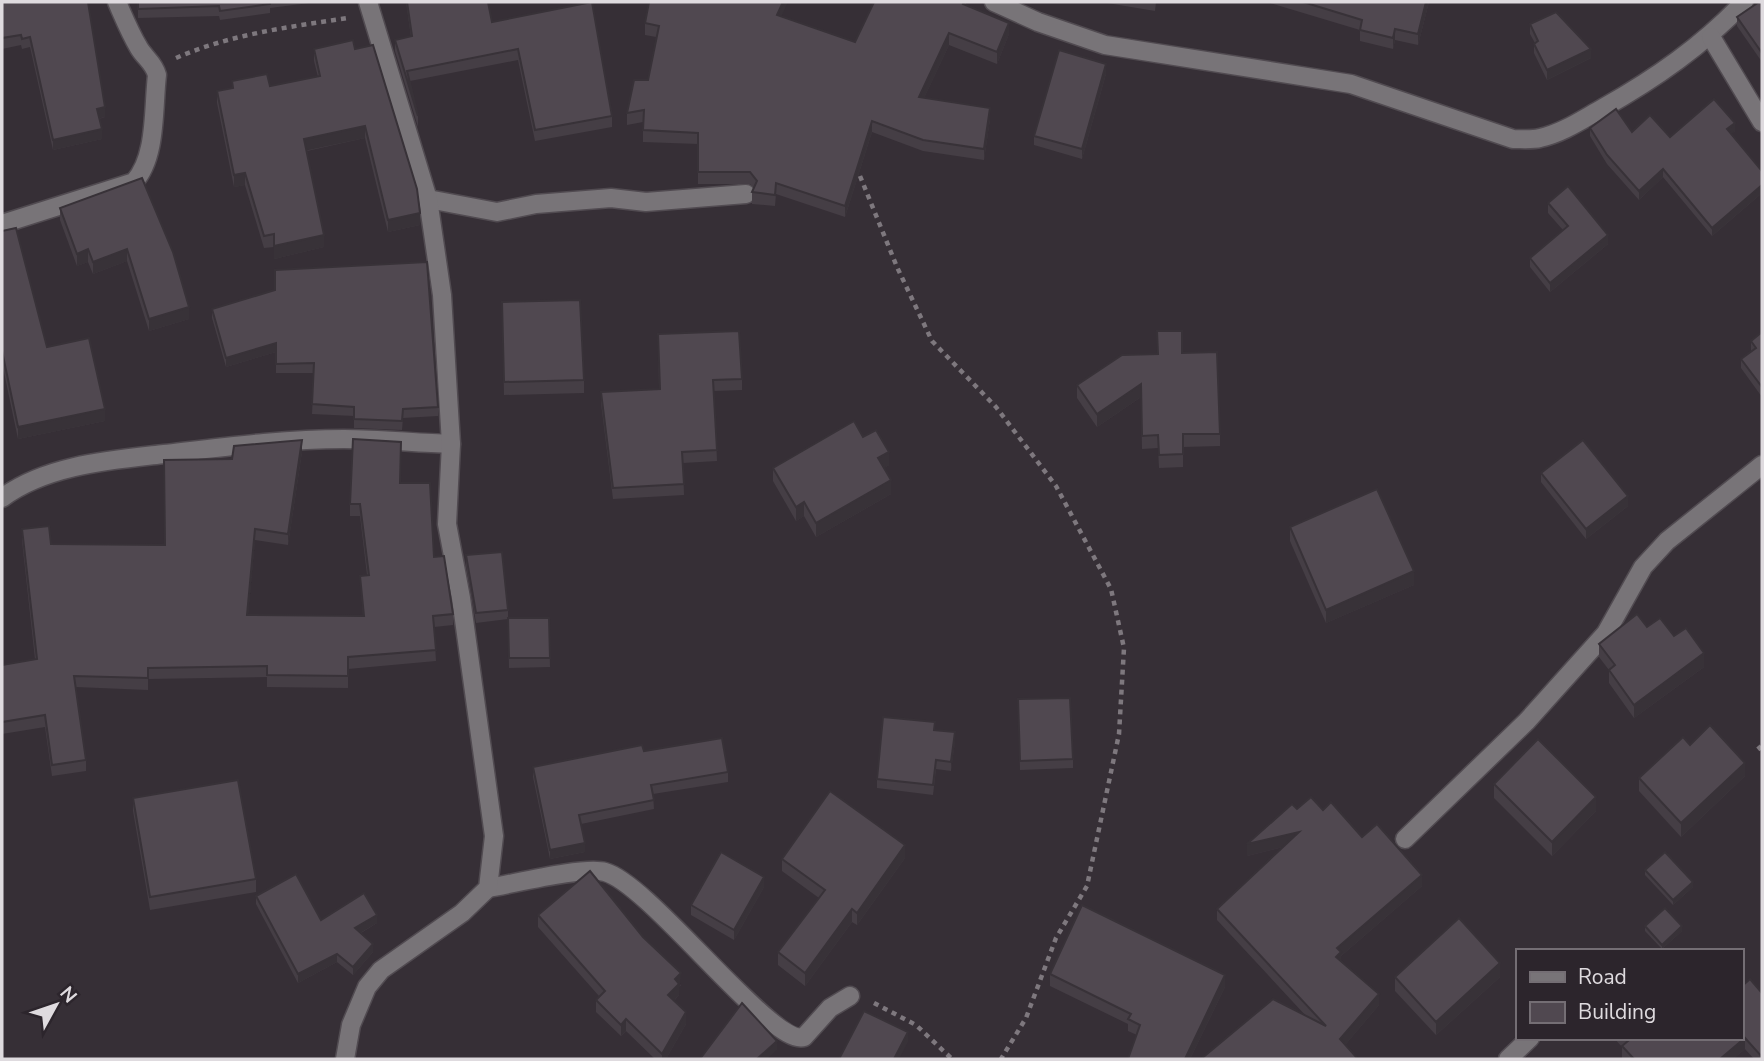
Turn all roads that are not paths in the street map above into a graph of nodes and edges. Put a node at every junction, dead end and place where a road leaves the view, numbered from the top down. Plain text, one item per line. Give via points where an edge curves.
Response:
1 (117, 2) edge
2 (994, 2) edge
3 (1744, 2) edge
4 (371, 8) edge
5 (1711, 37) junction
6 (1762, 122) edge
7 (746, 194) dead end
8 (428, 198) junction
9 (2, 224) edge
10 (451, 444) junction
11 (1762, 465) edge
12 (2, 498) edge
13 (1405, 839) dead end
14 (488, 888) junction
15 (850, 996) road end
16 (1528, 1040) edge
17 (345, 1059) edge
18 (1508, 1059) edge

1 - 9 street via 157,75 144,167 136,180
2 - 5 street via 1105,45 1352,84 1513,139 1539,139 1571,127 1670,68
3 - 5 street
4 - 8 street
5 - 6 street
7 - 8 street via 646,202 611,198 497,212
8 - 10 street via 442,295
10 - 12 street via 345,439 121,459 44,477
10 - 14 street via 447,524 494,836
11 - 13 street via 1677,530 1643,567 1606,633 1527,721
14 - 15 street via 592,871 618,877 758,1012 794,1037 804,1037 830,1008
14 - 17 street via 462,913 381,970 367,987 351,1025
16 - 18 street

